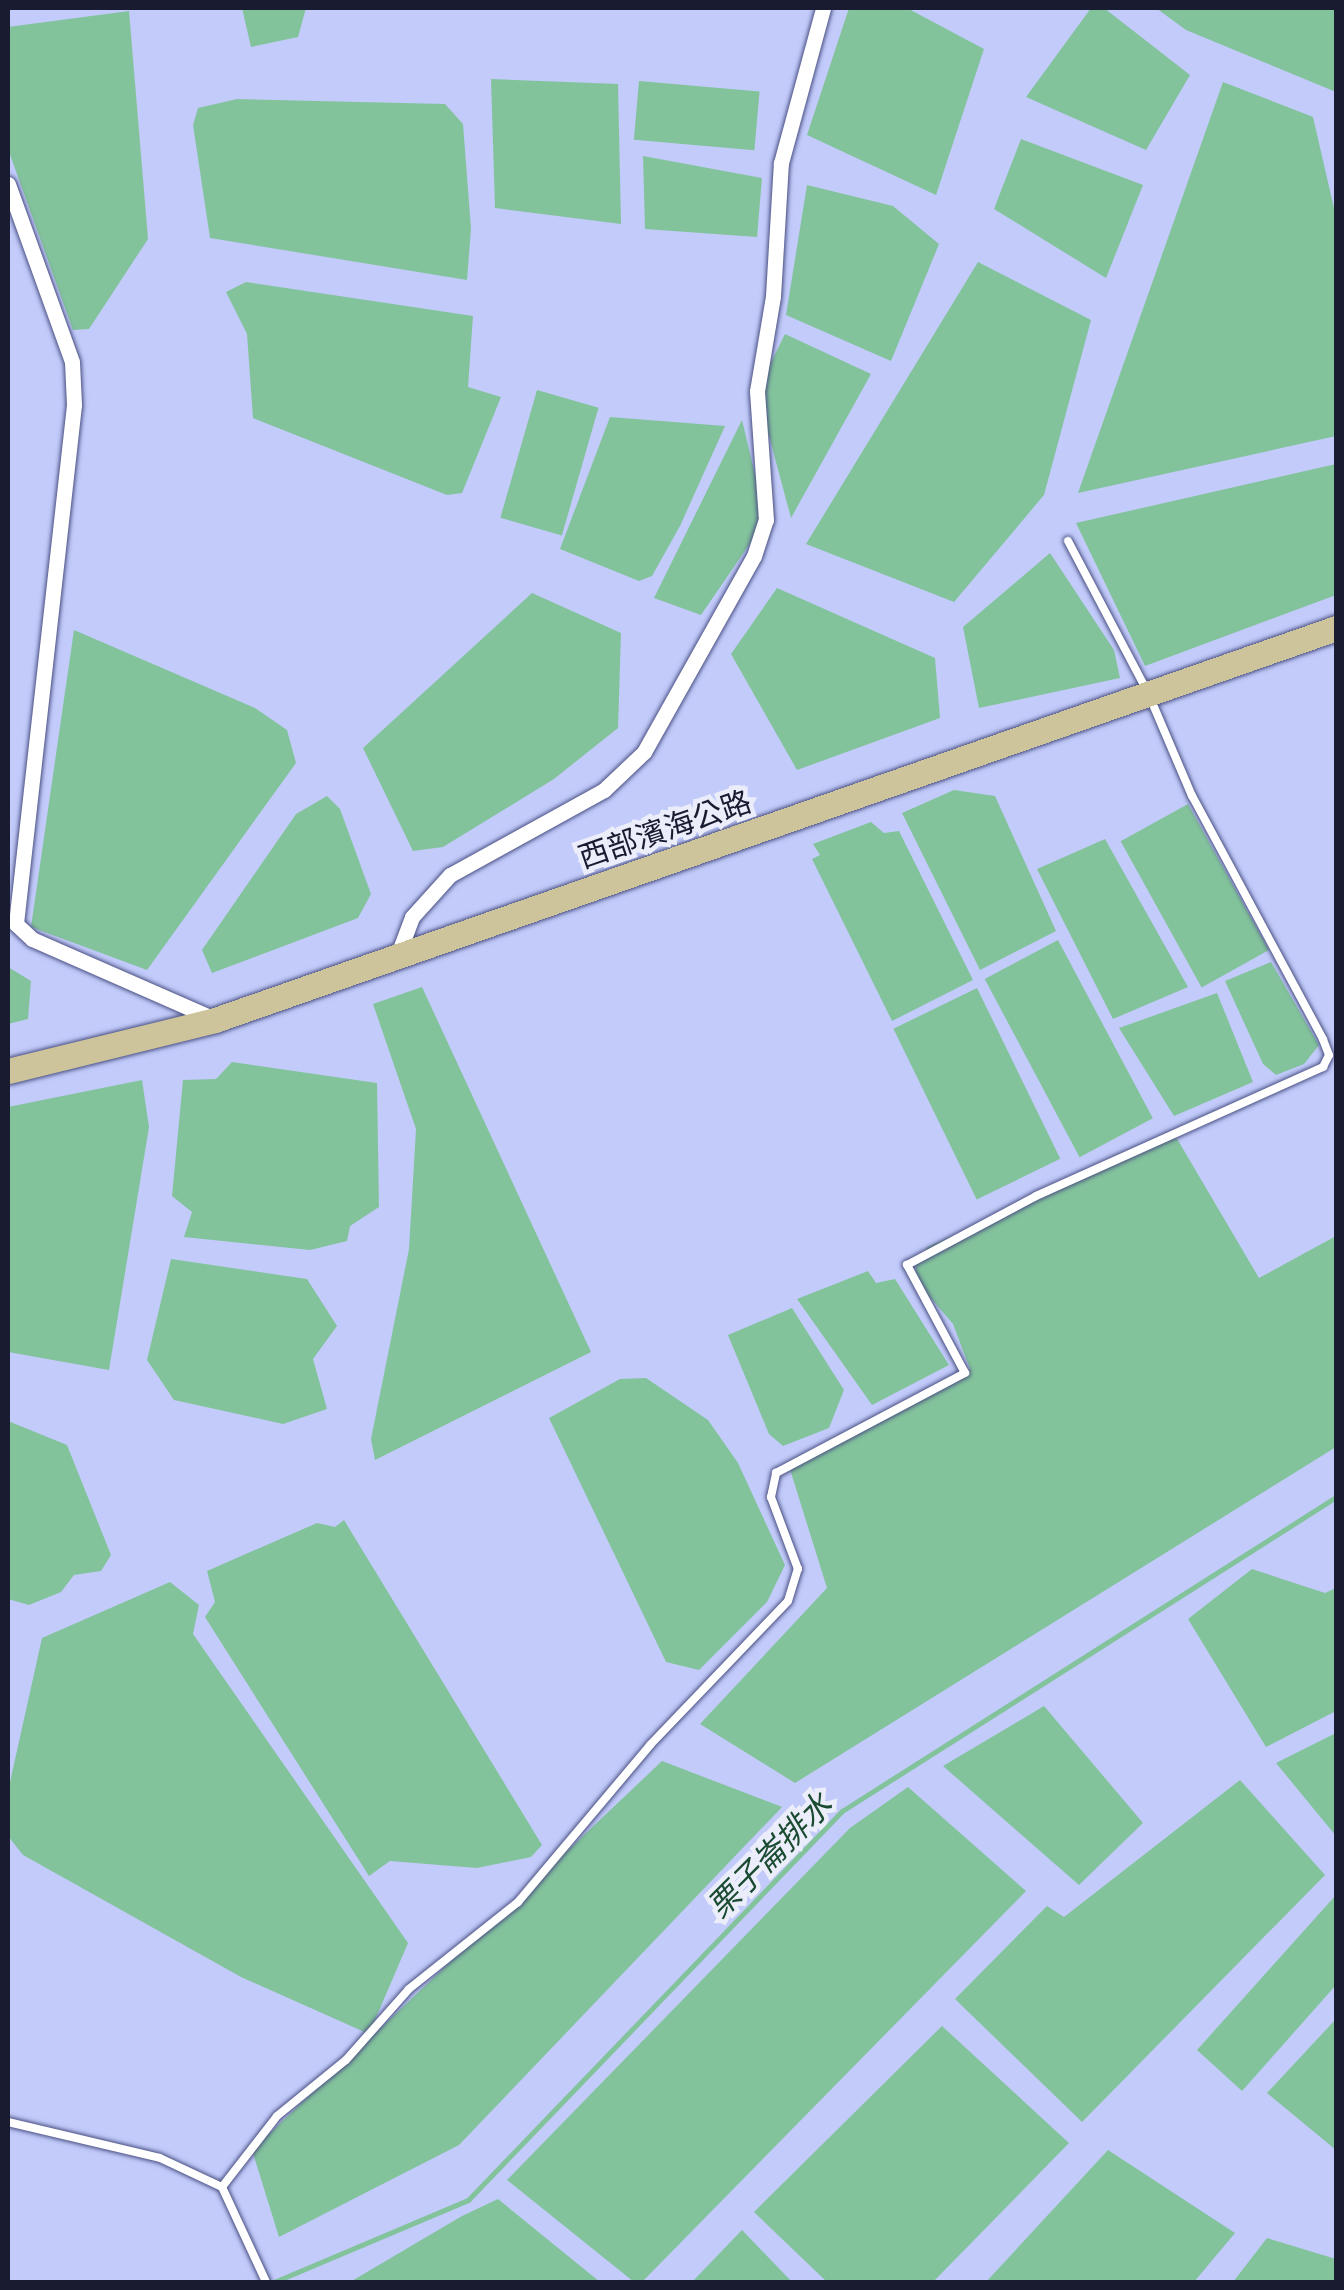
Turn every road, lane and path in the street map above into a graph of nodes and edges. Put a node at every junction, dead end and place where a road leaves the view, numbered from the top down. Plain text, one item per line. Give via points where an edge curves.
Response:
1 (823, 8) edge
2 (8, 184) edge
3 (1068, 540) dead end
4 (1336, 628) edge
5 (1149, 694) junction
6 (397, 957) junction
7 (215, 1020) junction
8 (8, 1070) edge
9 (8, 2122) edge
10 (222, 2187) junction
11 (264, 2279) edge

1 - 6 street via 780,163 773,296 757,391 766,520 754,556 644,752 604,790 450,875 412,917
2 - 7 street via 72,362 74,405 16,924 32,939
3 - 5 lane
4 - 5 main road, 西部濱海公路
5 - 6 main road, 西部濱海公路
5 - 10 lane via 1192,796 1323,1039 1329,1054 1324,1067 1036,1196 908,1265 965,1372 776,1473 771,1497 798,1569 788,1601 650,1745 518,1902 408,1990 346,2060 277,2116
6 - 7 main road, 西部濱海公路
7 - 8 main road, 西部濱海公路
9 - 10 lane via 160,2158
10 - 11 lane

